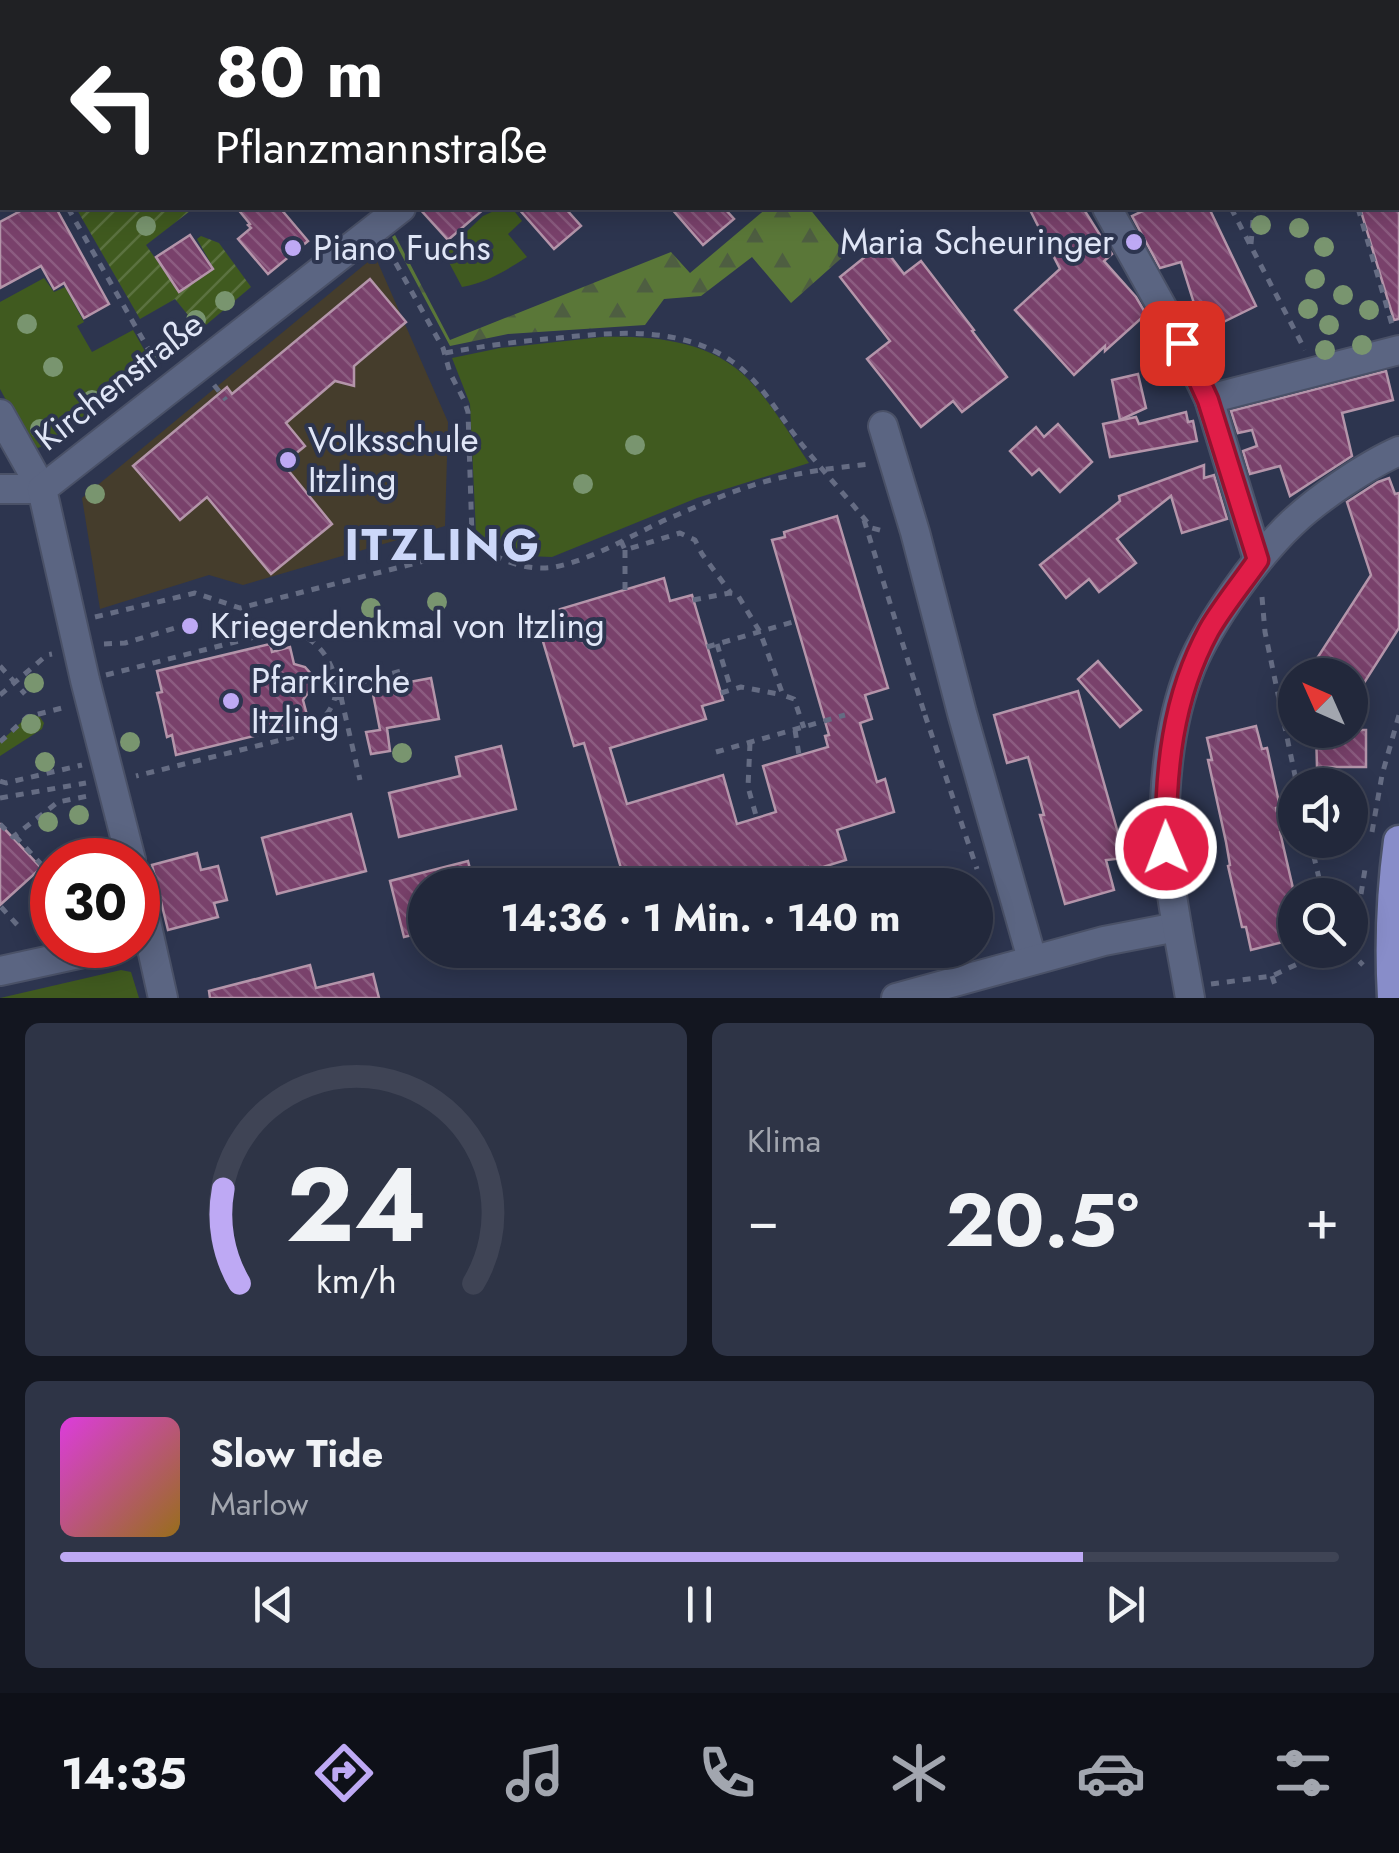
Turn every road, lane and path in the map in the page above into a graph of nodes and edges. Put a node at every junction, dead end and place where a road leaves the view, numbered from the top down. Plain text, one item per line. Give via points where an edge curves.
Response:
1 (69, 210) edge
2 (398, 210) edge
3 (1107, 210) edge
4 (1232, 210) edge
5 (1254, 210) edge
6 (1359, 210) edge
7 (384, 242) dead end
8 (1251, 246) junction
9 (1399, 347) edge
10 (444, 353) junction
11 (159, 367) dead end
12 (1316, 370) junction
13 (208, 379) dead end
14 (226, 400) dead end
15 (1208, 400) junction
16 (0, 414) edge
17 (883, 426) dead end
18 (1399, 451) edge
19 (893, 462) junction
20 (824, 468) junction
21 (0, 489) edge
22 (42, 490) junction
23 (863, 518) junction
24 (915, 532) junction
25 (621, 541) junction
26 (480, 546) junction
27 (625, 550) junction
28 (1258, 560) junction
29 (625, 590) dead end
30 (730, 593) junction
31 (693, 600) dead end
32 (90, 618) dead end
33 (796, 622) dead end
34 (182, 626) dead end
35 (760, 632) junction
36 (96, 644) dead end
37 (717, 644) junction
38 (707, 647) dead end
39 (58, 654) dead end
40 (0, 666) edge
41 (103, 676) dead end
42 (406, 682) dead end
43 (15, 683) junction
44 (731, 690) junction
45 (721, 693) dead end
46 (25, 694) dead end
47 (0, 695) edge
48 (783, 696) junction
49 (338, 698) junction
50 (72, 705) dead end
51 (846, 715) dead end
52 (804, 728) junction
53 (795, 730) junction
54 (0, 742) edge
55 (750, 743) junction
56 (716, 752) dead end
57 (800, 755) dead end
58 (86, 764) dead end
59 (1293, 768) edge
60 (128, 778) dead end
61 (360, 780) dead end
62 (0, 781) edge
63 (0, 798) edge
64 (757, 819) dead end
65 (0, 822) edge
66 (15, 836) junction
67 (124, 838) edge
68 (1399, 842) edge
69 (30, 852) edge
70 (976, 868) edge
71 (2, 907) edge
72 (1178, 927) junction
73 (22, 929) dead end
74 (1032, 960) junction
75 (30, 964) edge
76 (153, 968) edge
77 (1289, 968) edge
78 (0, 971) edge
79 (1272, 976) junction
80 (1387, 977) edge
81 (1276, 991) dead end
82 (1189, 993) edge
83 (164, 998) edge
84 (896, 998) edge

1 - 11 path
2 - 22 street, Kirchenstraße
3 - 15 street
4 - 8 path
5 - 8 path
6 - 9 path
7 - 10 path
8 - 12 path
9 - 12 street
10 - 20 path via 616,332 698,344 731,360 757,384
10 - 26 path via 468,412 472,536
12 - 15 street
13 - 14 path
15 - 28 street
16 - 22 street
17 - 19 street
18 - 28 street via 1292,522
19 - 20 path
19 - 24 street
20 - 23 path
20 - 25 path via 740,491
21 - 22 street
22 - 67 street, Kirchenstraße
23 - 24 path via 881,531
23 - 70 path
24 - 74 street
25 - 26 path via 554,567 503,560
25 - 27 path
26 - 32 path via 240,608 195,593
27 - 29 path
27 - 30 path via 680,532 695,540
28 - 59 path via 1264,632
28 - 72 street via 1192,667 1171,739 1166,848
30 - 31 path
30 - 35 path
33 - 35 path
34 - 36 path
35 - 37 path
35 - 48 path
37 - 38 path
37 - 44 path
39 - 43 path via 47,655
40 - 43 path
41 - 49 path via 274,632 293,633 324,654
42 - 49 path via 404,670 356,684
43 - 46 path
43 - 47 path
44 - 45 path
44 - 48 path
48 - 52 path via 794,699
49 - 60 path via 316,726 298,736
49 - 61 path
50 - 54 path via 27,717
51 - 52 path
52 - 53 path
53 - 55 path
53 - 57 path
55 - 56 path
55 - 64 path via 748,787
58 - 62 path
63 - 66 path via 89,782 93,796 58,802
65 - 66 path
66 - 69 path
68 - 80 main road
71 - 73 path
72 - 74 street
72 - 82 street
74 - 84 street
75 - 78 street
76 - 83 street
77 - 79 path
79 - 81 path
79 - 82 path

